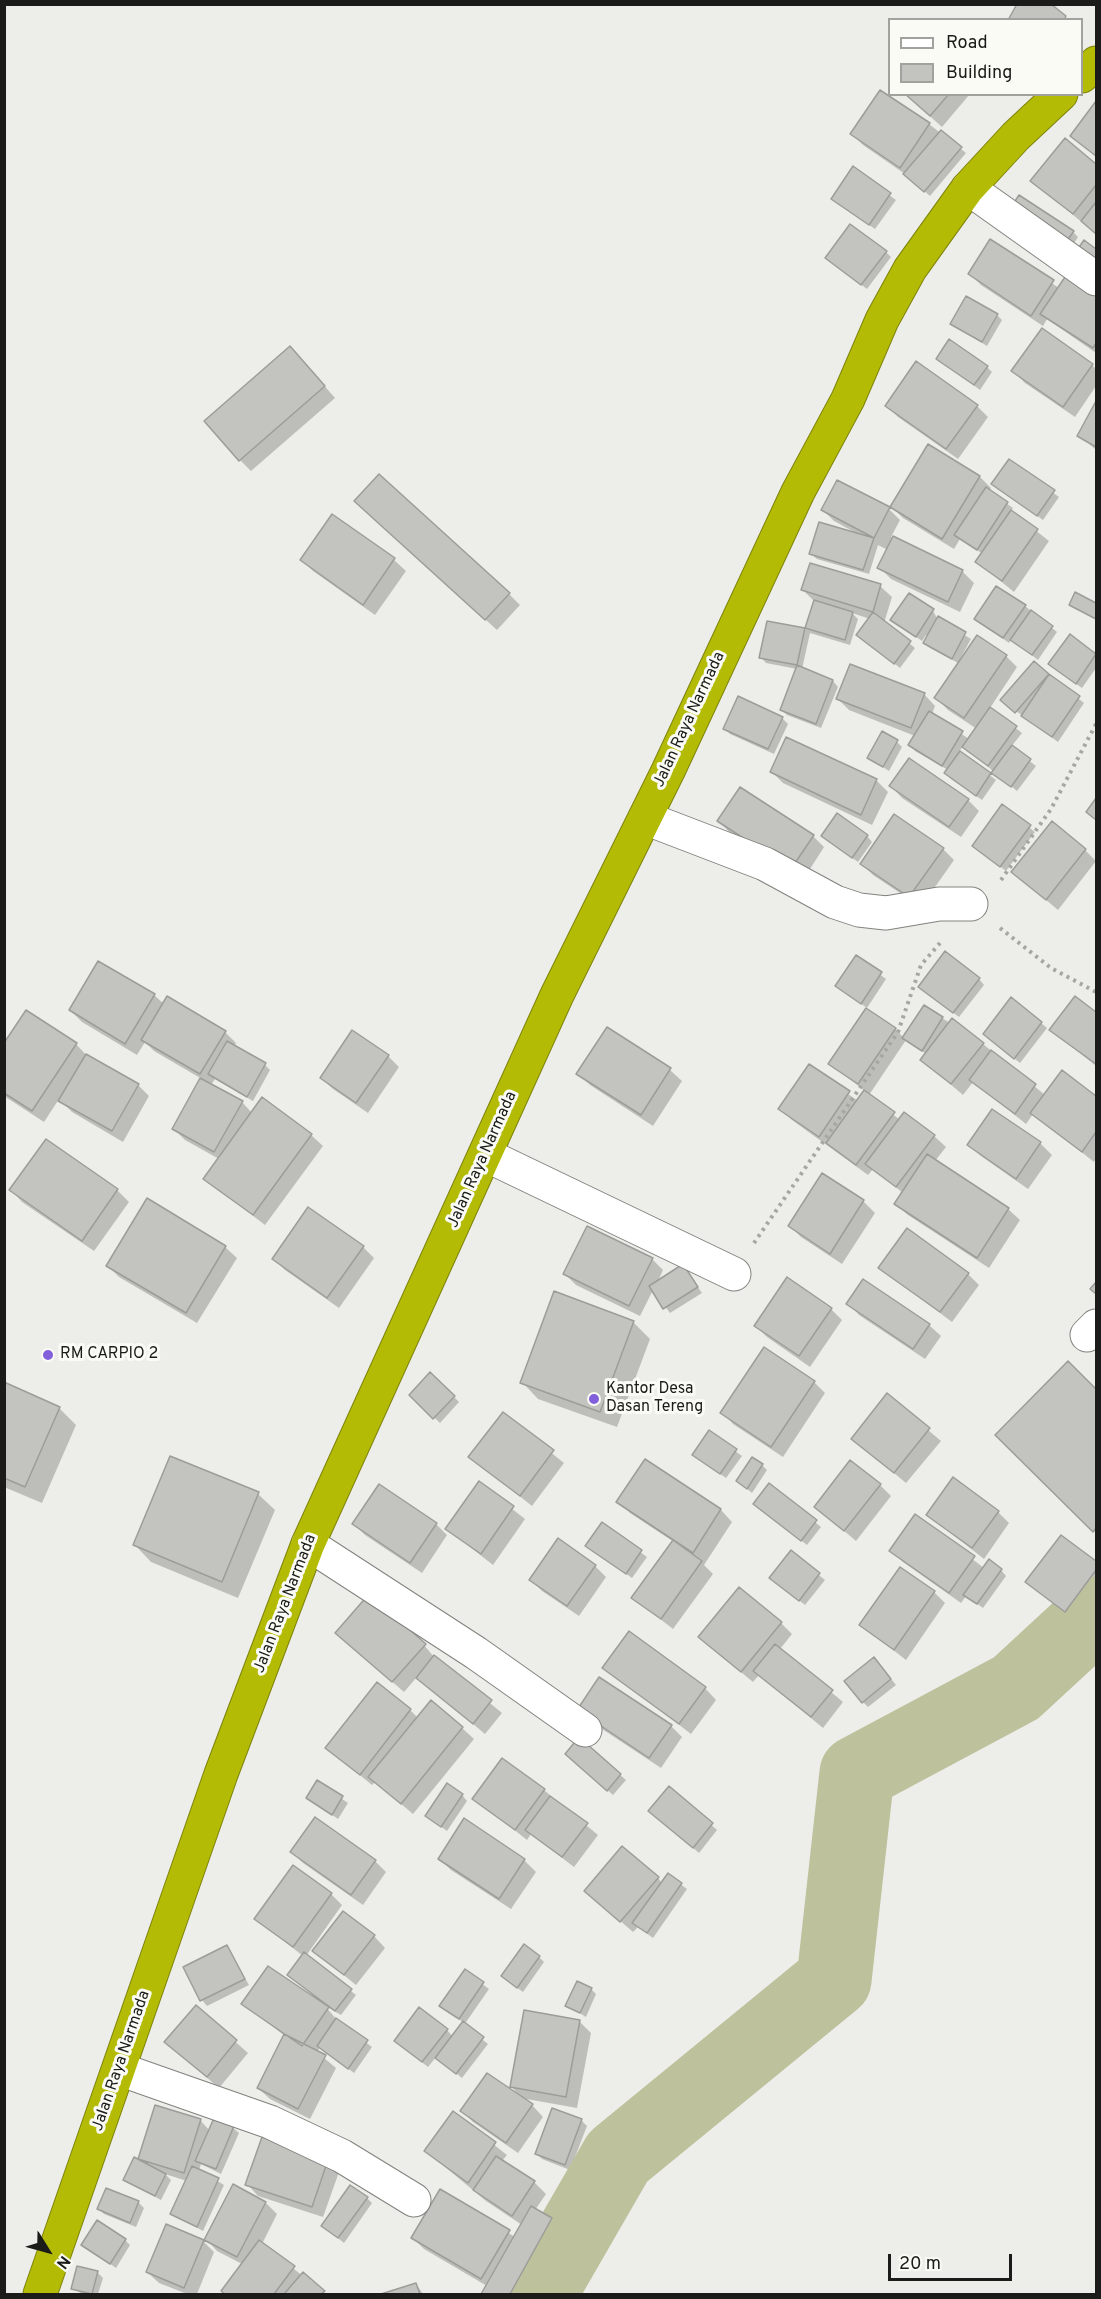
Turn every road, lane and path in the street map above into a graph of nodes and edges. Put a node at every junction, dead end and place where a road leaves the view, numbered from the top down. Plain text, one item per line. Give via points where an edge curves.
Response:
1 (1096, 63) edge
2 (1083, 75) edge
3 (1059, 96) edge
4 (968, 188) junction
5 (1096, 279) edge
6 (1096, 724) edge
7 (645, 818) junction
8 (971, 904) junction
9 (1096, 993) edge
10 (486, 1155) junction
11 (734, 1274) joint
12 (308, 1544) junction
13 (585, 1730) dead end
14 (119, 2069) junction
15 (414, 2200) dead end
16 (40, 2295) edge

1 - 2 highway
3 - 4 highway, Jalan Raya Narmada
4 - 5 street
4 - 7 highway, Jalan Raya Narmada via 910,269 882,320 848,399 798,492
6 - 8 path via 1051,809 999,884
7 - 8 street via 765,864 835,902 859,910 886,913 939,904
7 - 10 highway, Jalan Raya Narmada via 557,995
8 - 9 path via 1051,968
8 - 11 path via 921,965 898,1032
10 - 11 street
10 - 12 highway, Jalan Raya Narmada
12 - 13 street via 476,1653
12 - 14 highway, Jalan Raya Narmada via 221,1774
14 - 15 street via 270,2122 342,2156
14 - 16 highway, Jalan Raya Narmada

